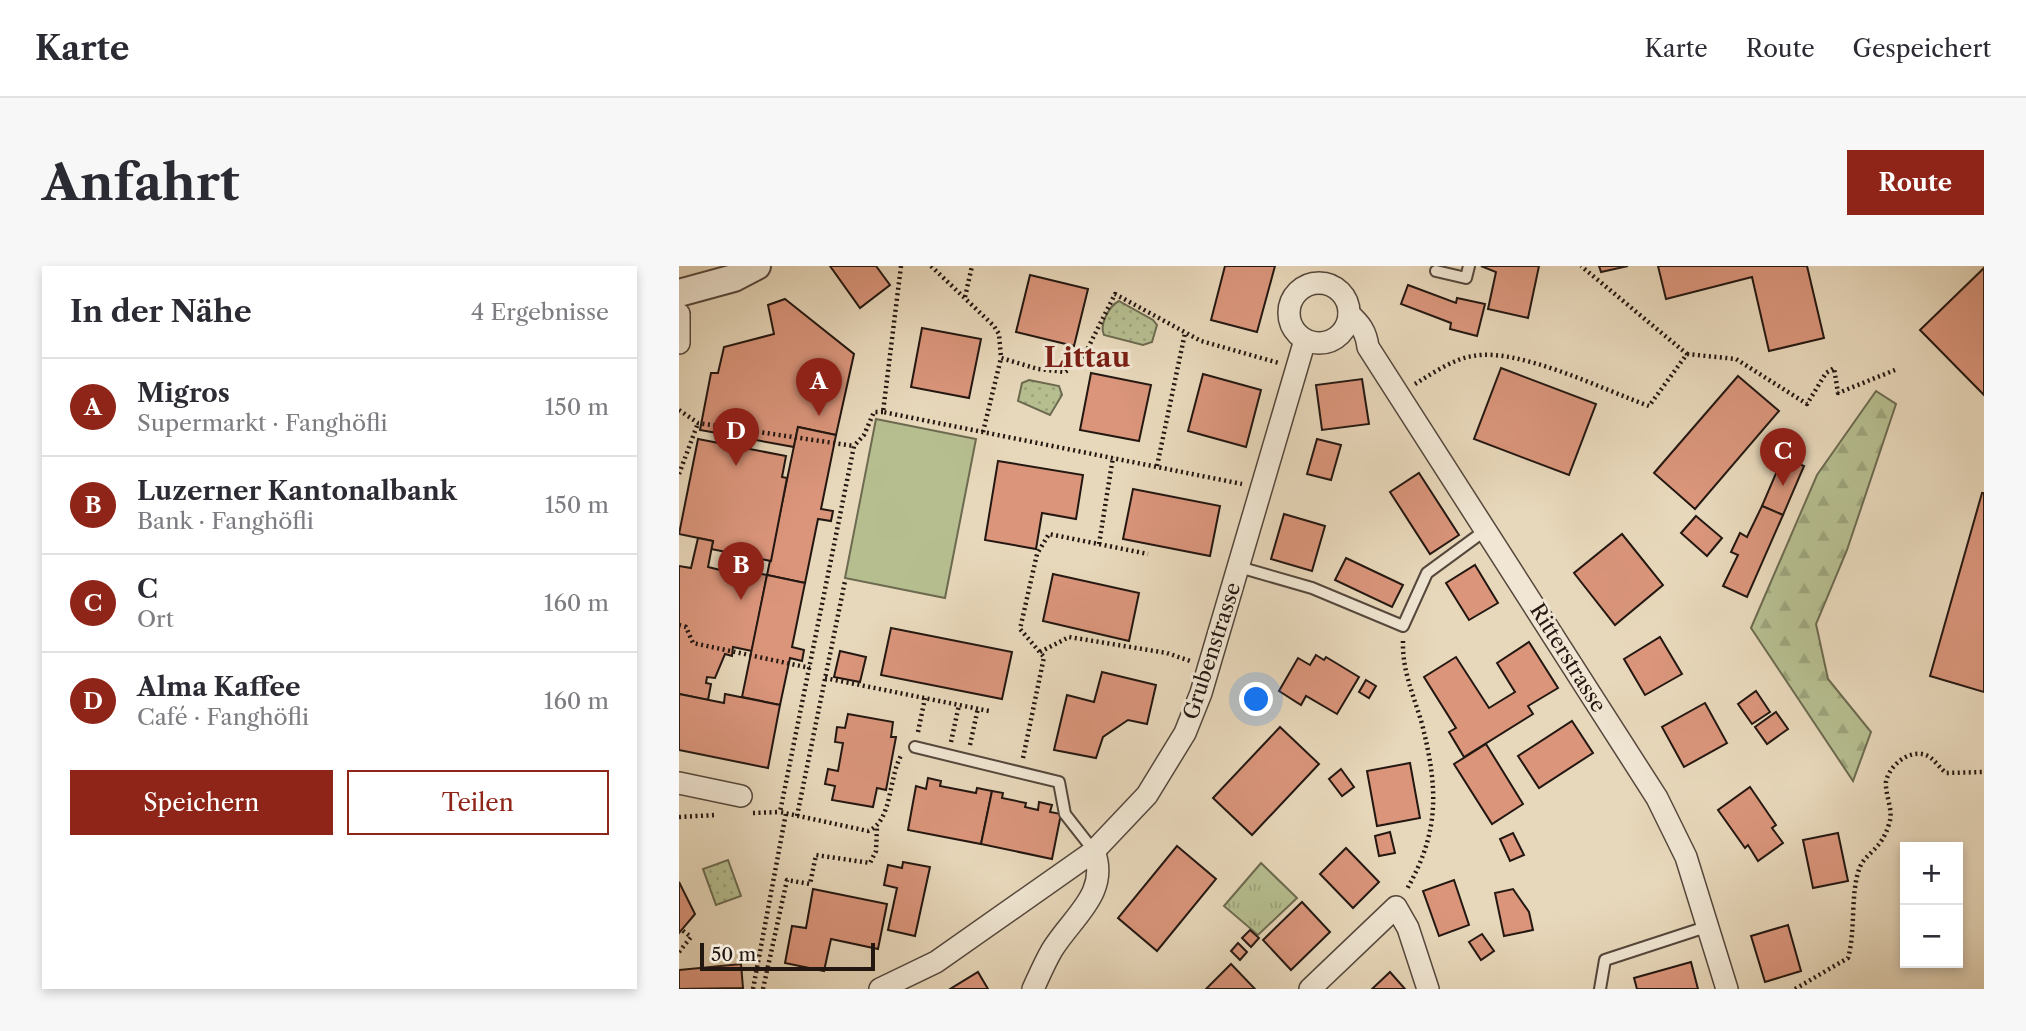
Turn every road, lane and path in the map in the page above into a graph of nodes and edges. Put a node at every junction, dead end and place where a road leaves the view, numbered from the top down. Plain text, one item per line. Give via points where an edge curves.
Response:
1 (757, 266) edge
2 (901, 266) edge
3 (931, 266) edge
4 (972, 266) edge
5 (1469, 266) edge
6 (1581, 266) edge
7 (1436, 271) dead end
8 (1329, 275) edge
9 (679, 293) edge
10 (965, 297) junction
11 (679, 314) edge
12 (1349, 314) junction
13 (1185, 333) junction
14 (1335, 339) junction
15 (1305, 340) junction
16 (679, 343) edge
17 (1368, 346) junction
18 (1687, 354) junction
19 (1001, 358) junction
20 (1281, 364) dead end
21 (1895, 370) dead end
22 (1399, 395) junction
23 (679, 410) edge
24 (883, 412) junction
25 (698, 423) junction
26 (983, 432) junction
27 (854, 446) junction
28 (1113, 457) junction
29 (1157, 466) junction
30 (679, 474) edge
31 (1262, 488) junction
32 (1487, 529) junction
33 (1098, 544) junction
34 (1148, 554) dead end
35 (1239, 567) junction
36 (845, 581) dead end
37 (679, 625) edge
38 (1403, 626) junction
39 (1040, 652) junction
40 (1197, 663) dead end
41 (810, 668) junction
42 (825, 678) junction
43 (925, 698) junction
44 (959, 705) junction
45 (978, 708) junction
46 (989, 710) dead end
47 (915, 747) junction
48 (949, 756) junction
49 (967, 760) junction
50 (1984, 772) edge
51 (1020, 773) junction
52 (679, 783) edge
53 (741, 796) dead end
54 (786, 813) junction
55 (797, 816) junction
56 (877, 827) junction
57 (1094, 852) junction
58 (1397, 907) junction
59 (1709, 926) junction
60 (682, 930) dead end
61 (679, 951) edge
62 (753, 989) edge
63 (763, 989) edge
64 (880, 989) edge
65 (1033, 989) edge
66 (1310, 989) edge
67 (1428, 989) edge
68 (1600, 989) edge
69 (1727, 989) edge
70 (1795, 989) edge

1 - 9 street via 734,278
2 - 24 path
3 - 10 path
4 - 10 path
5 - 7 lane via 1466,278
6 - 18 path
8 - 12 street
8 - 15 street via 1299,291 1289,307 1292,327
10 - 19 path via 995,326
11 - 16 street
12 - 14 street
12 - 17 street, Ritterstrasse via 1367,335
13 - 19 path via 1115,293 1082,360 1073,369 1055,373
13 - 20 path
13 - 29 path
14 - 15 street via 1315,344
14 - 17 street
15 - 31 street, Grubenstrasse
17 - 22 street, Ritterstrasse
18 - 21 path via 1736,359 1807,404 1834,368 1838,393
18 - 22 path via 1649,406 1517,358 1474,355 1439,369
19 - 26 path
22 - 32 street, Ritterstrasse
23 - 25 path
24 - 26 path
24 - 27 path via 874,412
25 - 27 path
25 - 30 path
26 - 28 path
27 - 41 path
28 - 29 path
28 - 33 path
29 - 31 path
31 - 35 street, Grubenstrasse
32 - 38 lane via 1427,573
32 - 59 street, Ritterstrasse via 1657,798 1686,857
33 - 34 path
33 - 39 path via 1049,534 1037,554 1020,629
35 - 38 lane via 1312,588
35 - 57 street, Grubenstrasse via 1210,668 1185,733 1147,795
36 - 42 path
37 - 41 path via 687,626 693,643
38 - 58 path via 1402,657 1422,724 1434,815 1431,836
39 - 40 path via 1069,637 1167,653
39 - 51 path via 1044,657
41 - 54 path via 780,812
42 - 43 path
42 - 55 path
43 - 44 path
43 - 47 path
44 - 45 path
44 - 48 path
45 - 46 path
45 - 49 path
47 - 48 lane
47 - 56 path via 902,753 893,768 884,820
48 - 49 lane
49 - 51 lane
50 - 70 path via 1946,772 1920,754 1894,765 1886,782 1891,821 1883,843 1860,866 1847,958
51 - 57 lane via 1059,782 1065,814
52 - 53 street
54 - 55 path
54 - 62 path
55 - 56 path via 869,831
56 - 63 path via 876,851 870,863 816,855 810,884 787,880
57 - 64 street, Grubenstrasse via 936,962
57 - 65 street via 1100,867 1095,889 1052,950
58 - 66 street
58 - 67 street
59 - 68 lane via 1605,960
59 - 69 street, Ritterstrasse
60 - 61 path via 691,937

